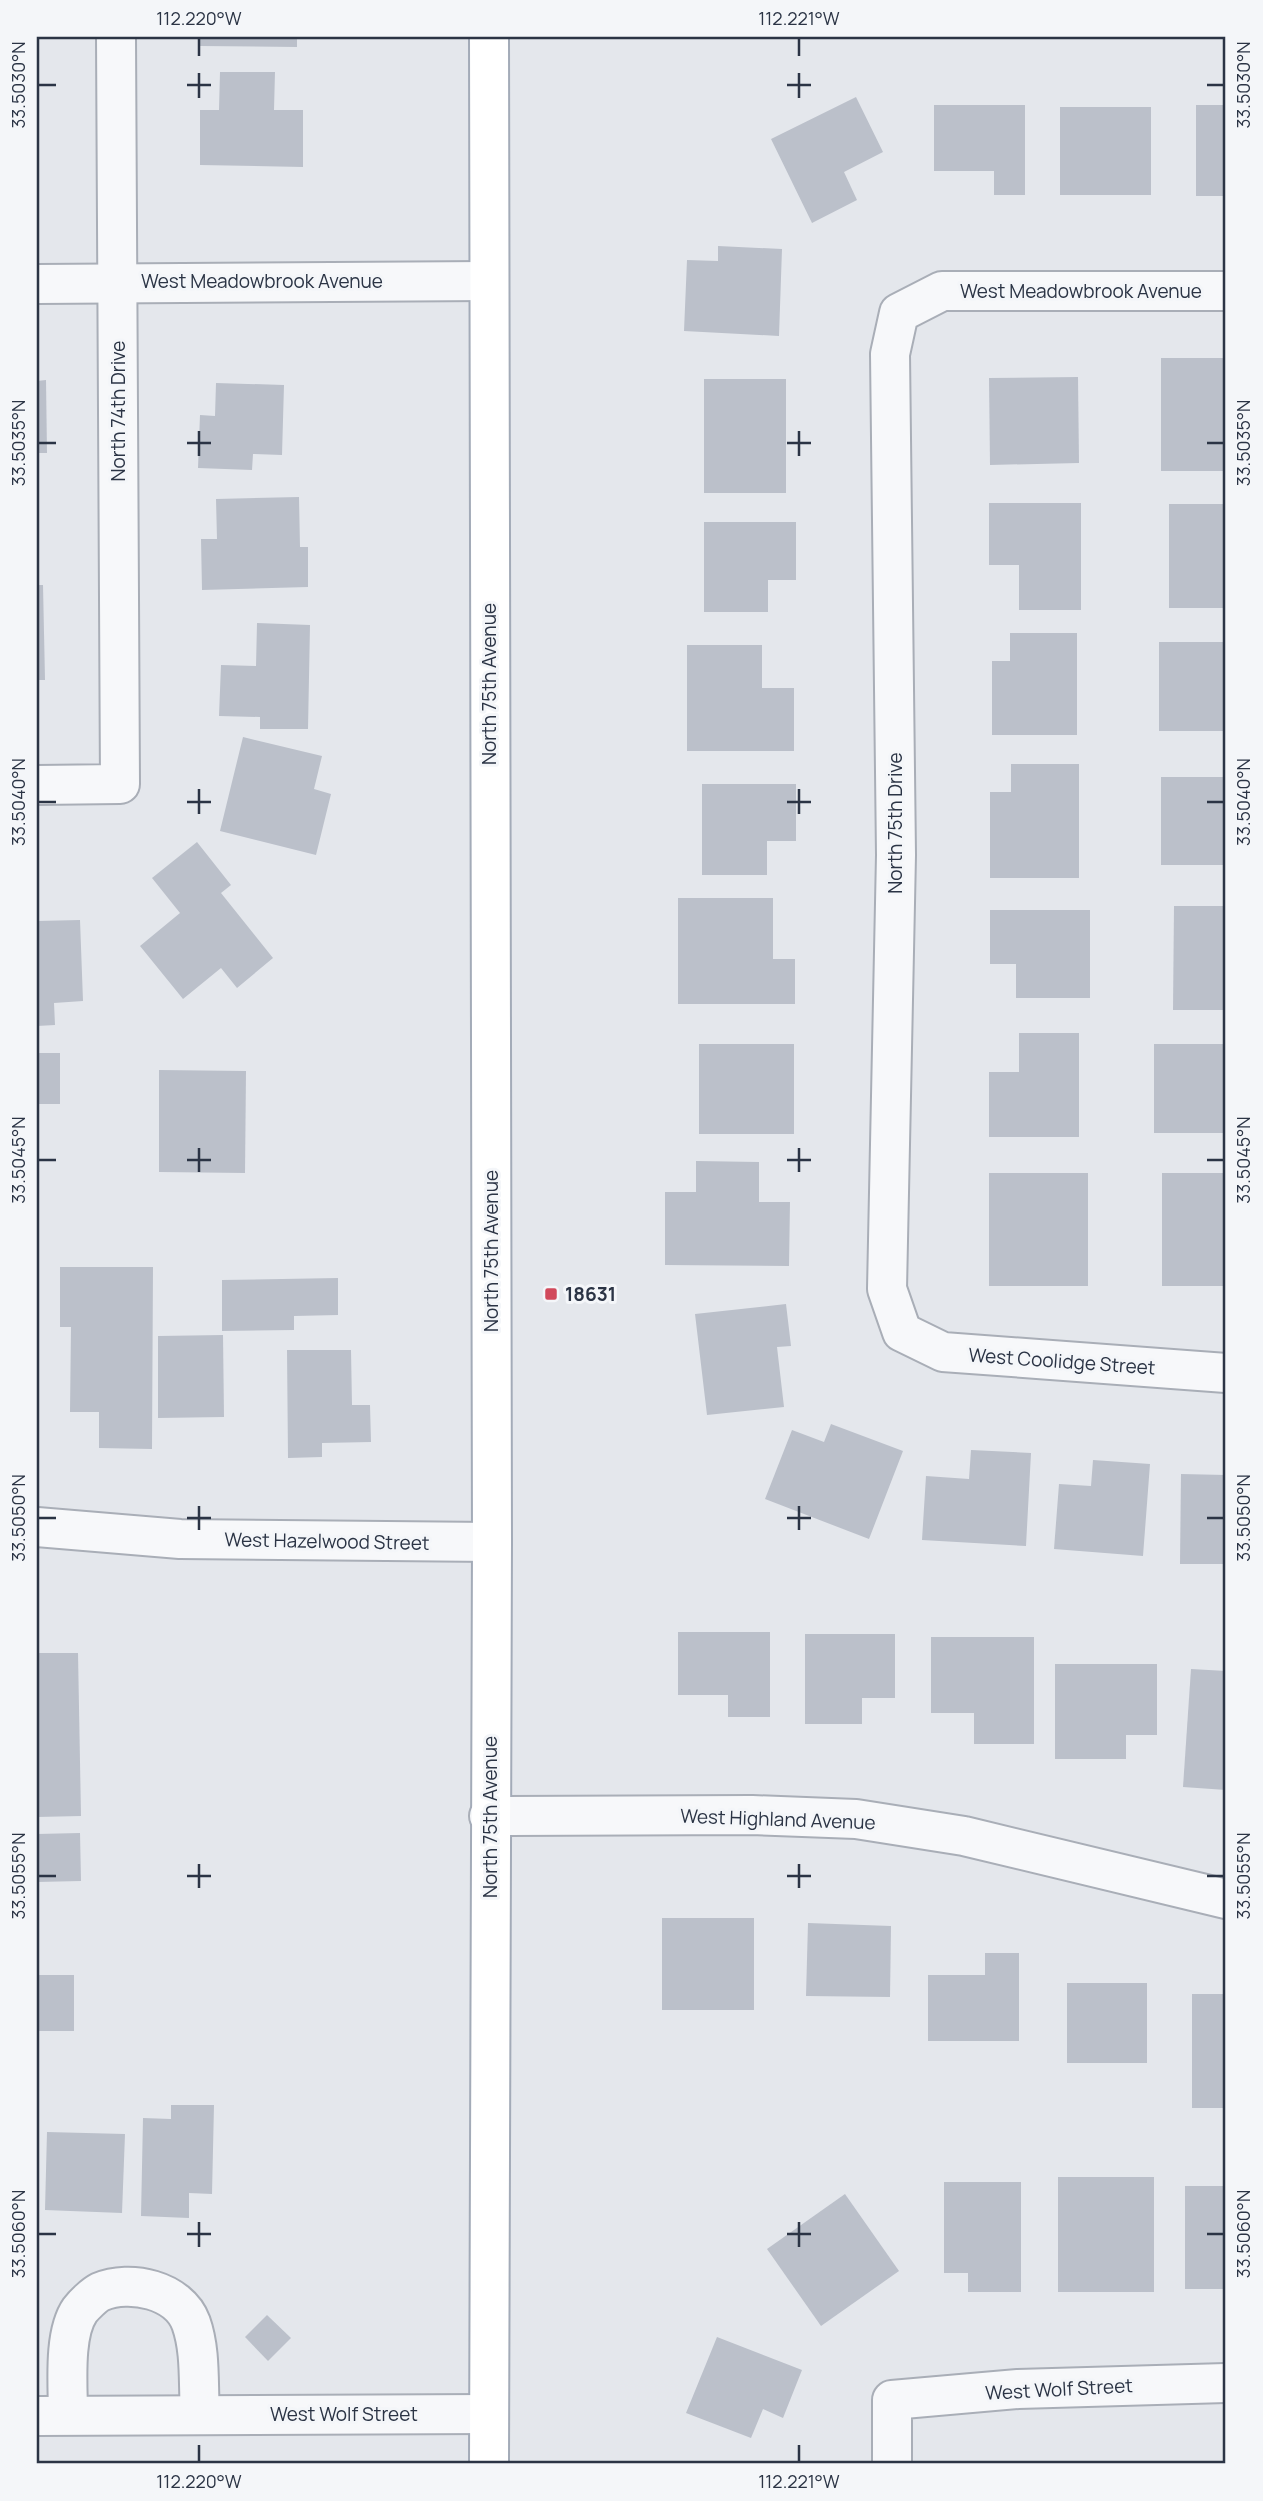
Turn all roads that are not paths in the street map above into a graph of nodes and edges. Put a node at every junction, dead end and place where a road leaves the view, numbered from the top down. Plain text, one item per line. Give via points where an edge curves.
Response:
1 (116, 37) edge
2 (489, 37) edge
3 (488, 281) junction
4 (117, 282) junction
5 (37, 284) edge
6 (1226, 291) edge
7 (899, 313) joint
8 (37, 785) edge
9 (902, 1332) joint
10 (1226, 1374) edge
11 (37, 1527) edge
12 (492, 1542) junction
13 (489, 1816) junction
14 (1226, 1899) edge
15 (1226, 2383) edge
16 (200, 2413) junction
17 (489, 2414) junction
18 (52, 2415) edge
19 (489, 2464) edge
20 (892, 2464) edge

1 - 4 street, North 74th Drive
2 - 3 main road, North 75th Avenue
3 - 4 street, West Meadowbrook Avenue
3 - 12 main road, North 75th Avenue
4 - 5 street, West Meadowbrook Avenue
4 - 8 street, North 74th Drive via 120,784
6 - 7 street, West Meadowbrook Avenue via 942,291
7 - 9 street, North 75th Drive via 890,354 896,855 887,1289
9 - 10 street, West Coolidge Street via 943,1352
11 - 12 street, West Hazelwood Street via 180,1539
12 - 13 main road, North 75th Avenue
13 - 14 street, West Highland Avenue via 856,1819 964,1836
13 - 17 main road, North 75th Avenue
15 - 20 street, West Wolf Street via 1018,2389 891,2400
16 - 17 street, West Wolf Street
16 - 18 street, West Wolf Street
16 - 18 street, West Wolf Street via 191,2321 176,2302 147,2287 126,2287 98,2292 79,2312
17 - 19 main road, North 75th Avenue

